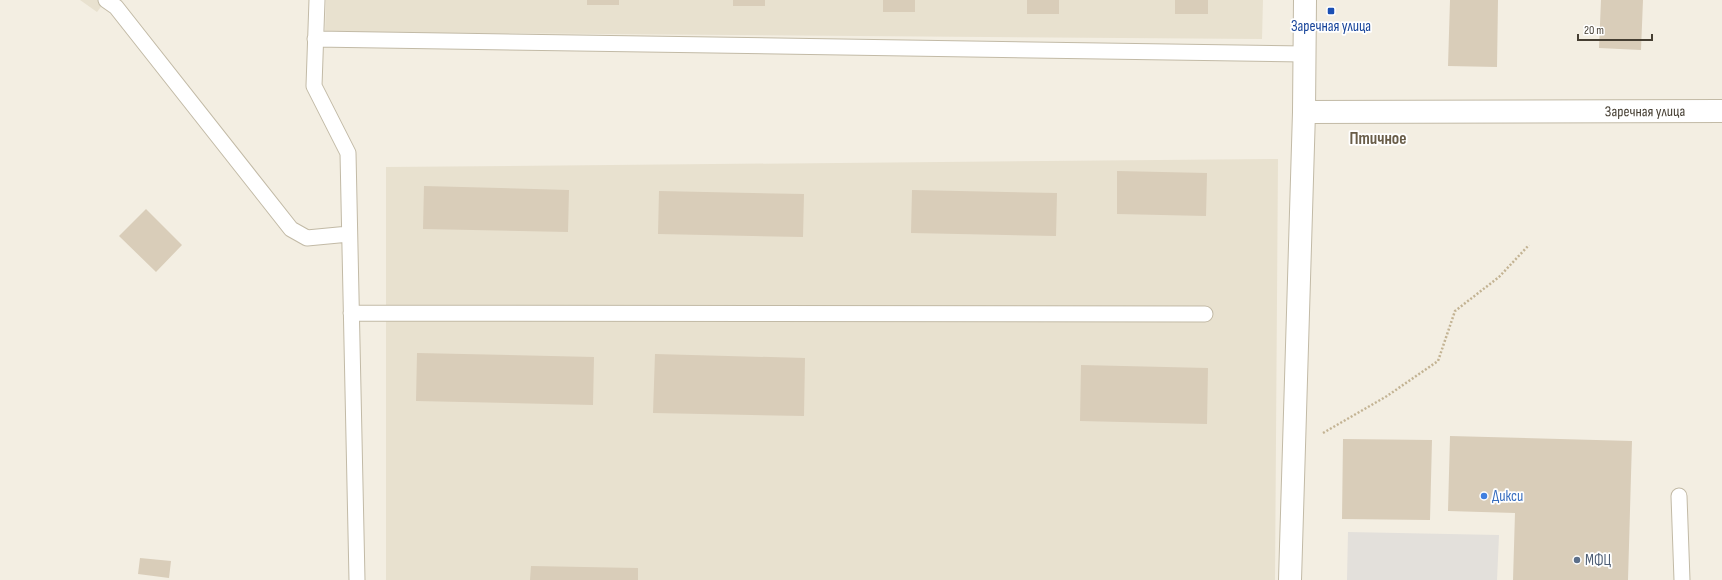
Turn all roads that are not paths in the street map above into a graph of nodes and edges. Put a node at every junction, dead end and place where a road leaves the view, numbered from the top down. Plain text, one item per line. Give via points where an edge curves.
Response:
1 (106, 0) edge
2 (317, 0) edge
3 (1305, 0) edge
4 (315, 39) junction
5 (1304, 54) junction
6 (1722, 111) edge
7 (1304, 112) junction
8 (349, 234) junction
9 (351, 313) junction
10 (1205, 314) dead end
11 (1679, 496) dead end
12 (357, 580) edge
13 (1290, 580) edge
14 (1682, 580) edge

1 - 8 lane via 116,7 291,229 307,238
2 - 4 lane
3 - 5 street
4 - 5 lane
4 - 8 lane via 314,86 348,153
5 - 7 street
6 - 7 street, Заречная улица
7 - 13 street
8 - 9 lane
9 - 10 lane
9 - 12 lane
11 - 14 lane

